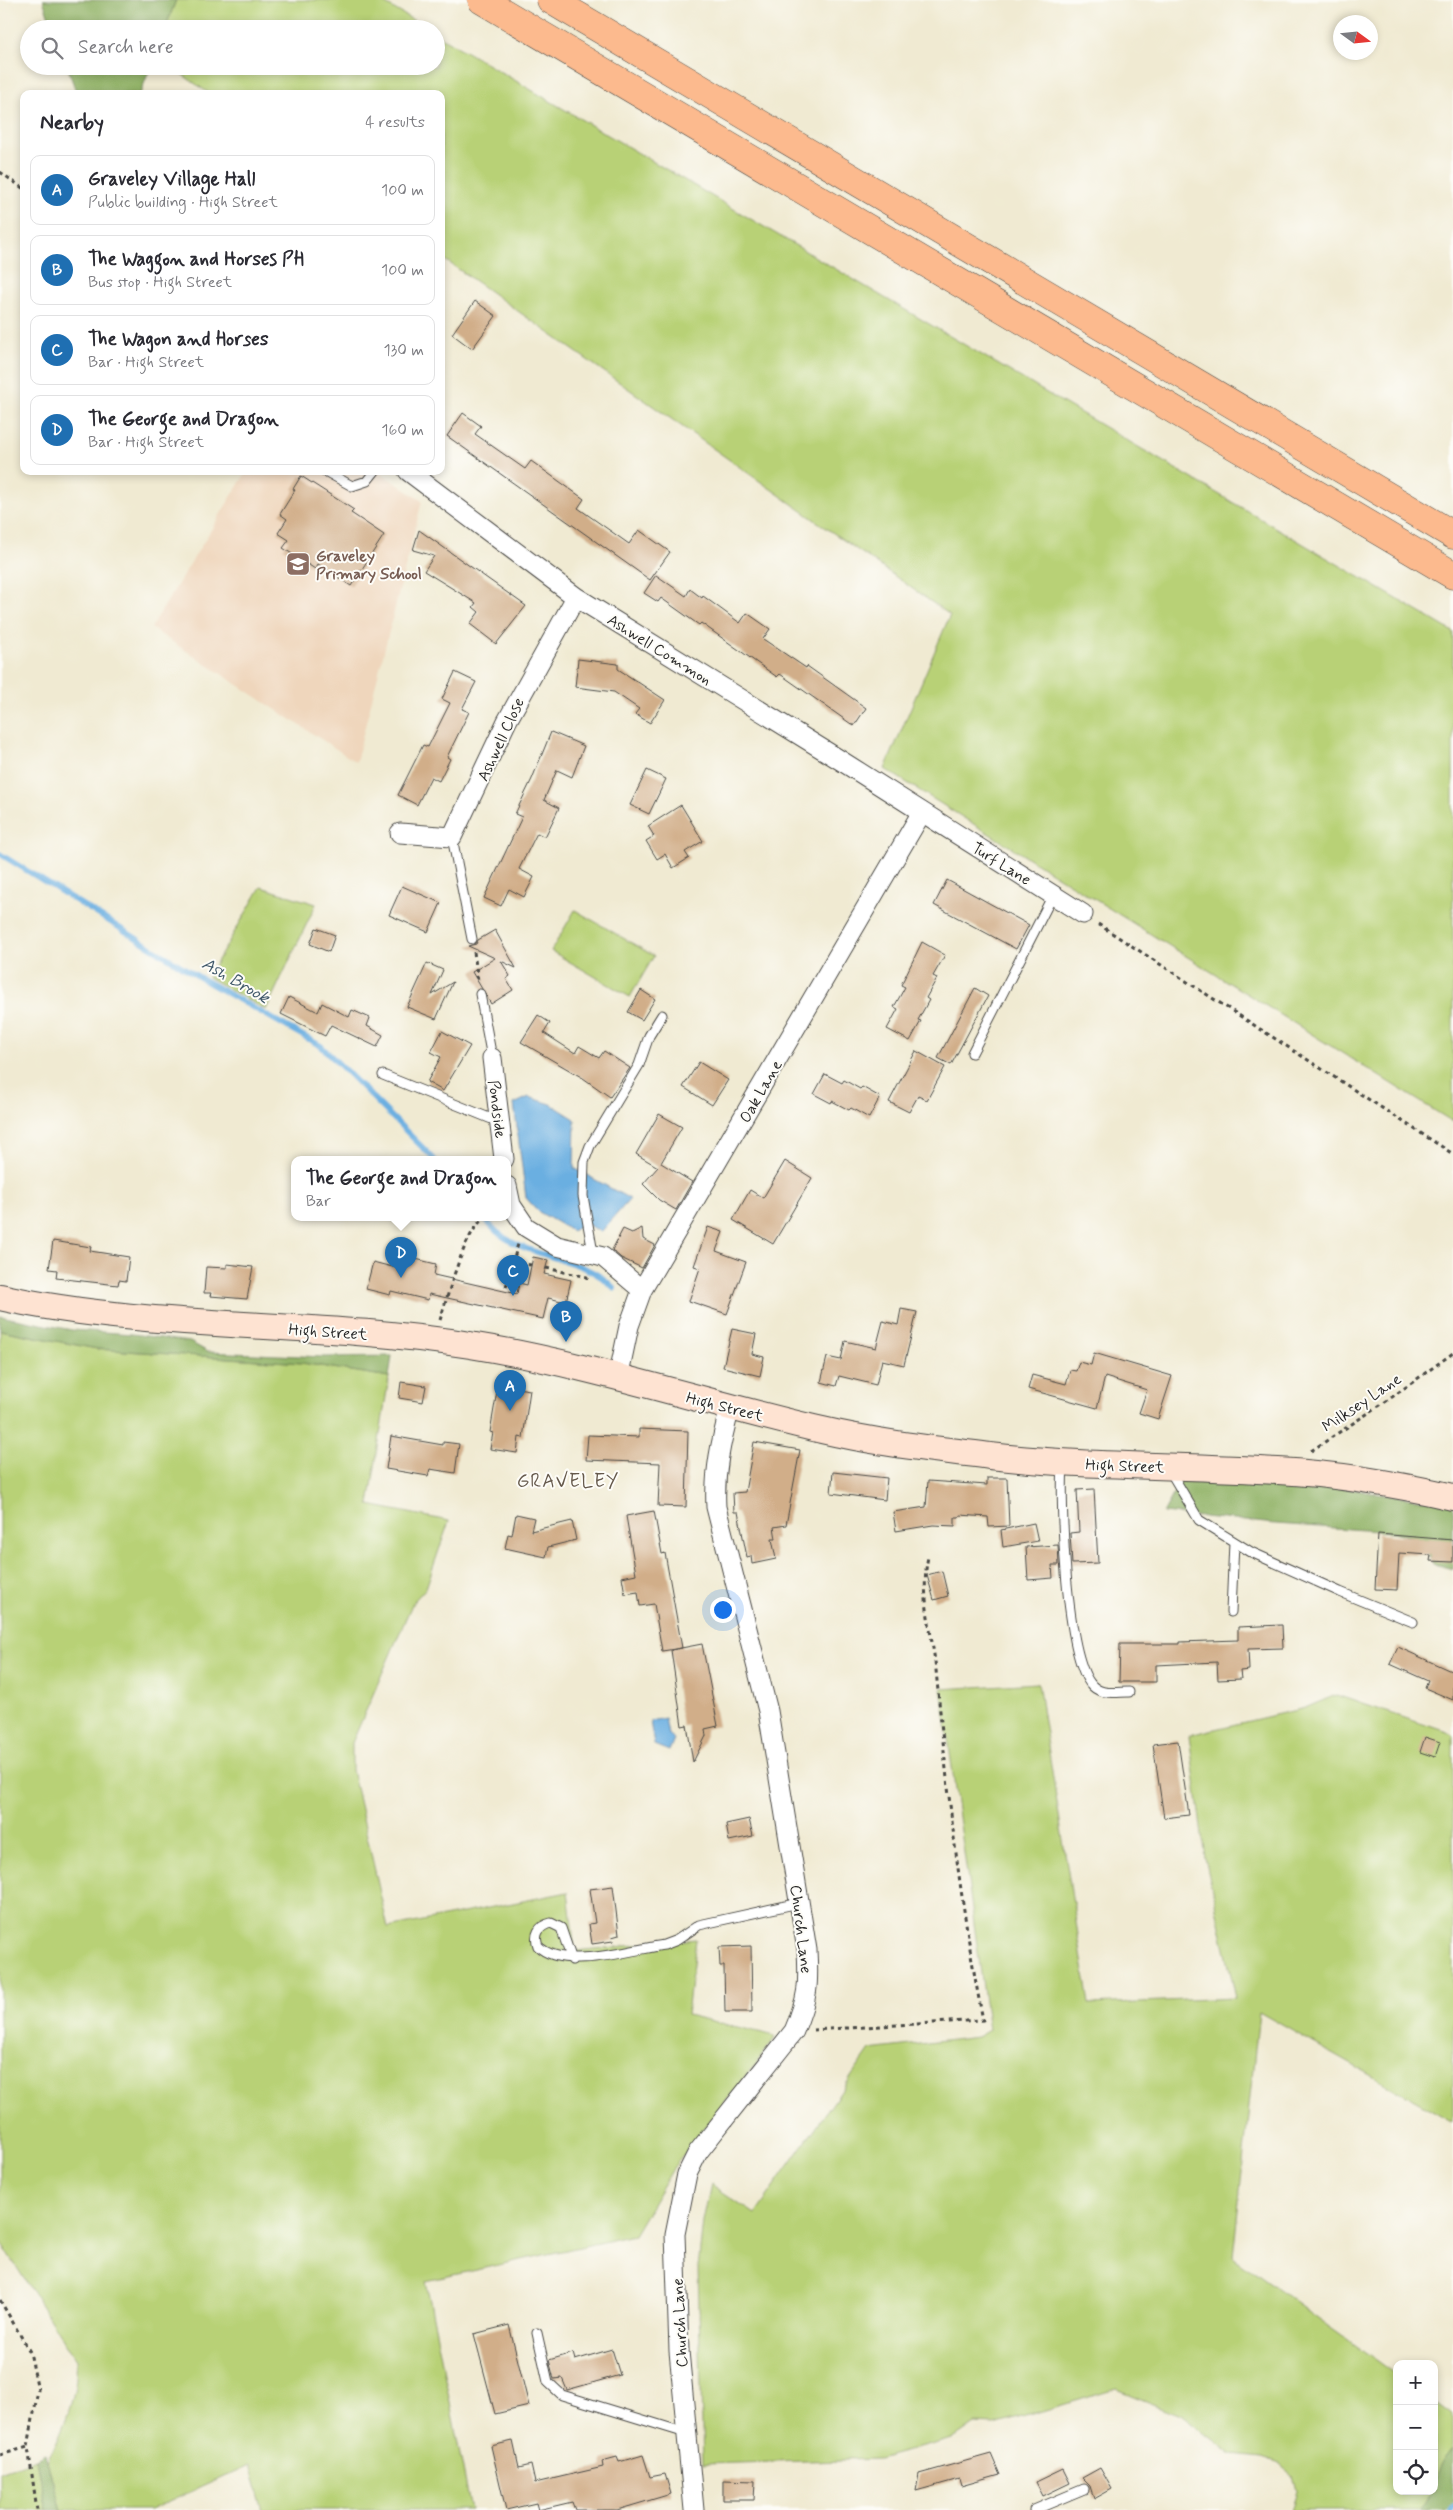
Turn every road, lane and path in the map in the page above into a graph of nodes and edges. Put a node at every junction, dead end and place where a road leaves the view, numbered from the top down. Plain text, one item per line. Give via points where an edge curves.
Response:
1 (482, 0) edge
2 (550, 0) edge
3 (0, 172) edge
4 (20, 186) edge
5 (332, 475) edge
6 (372, 475) edge
7 (413, 475) edge
8 (1453, 535) edge
9 (1453, 575) edge
10 (576, 598) junction
11 (922, 812) junction
12 (400, 833) dead end
13 (452, 837) junction
14 (1053, 895) junction
15 (1083, 914) joint
16 (472, 939) joint
17 (480, 994) joint
18 (662, 1015) dead end
19 (972, 1053) dead end
20 (492, 1058) joint
21 (383, 1075) dead end
22 (499, 1122) junction
23 (1453, 1154) edge
24 (504, 1156) edge
25 (511, 1205) edge
26 (479, 1221) edge
27 (516, 1250) dead end
28 (592, 1253) junction
29 (512, 1262) junction
30 (531, 1266) dead end
31 (546, 1268) dead end
32 (587, 1280) dead end
33 (506, 1287) dead end
34 (642, 1290) junction
35 (0, 1297) edge
36 (432, 1339) junction
37 (1453, 1353) edge
38 (618, 1378) junction
39 (730, 1408) junction
40 (1063, 1463) junction
41 (1168, 1467) junction
42 (1281, 1471) junction
43 (1453, 1497) edge
44 (1234, 1542) junction
45 (928, 1557) dead end
46 (1231, 1612) dead end
47 (1414, 1622) dead end
48 (1129, 1692) dead end
49 (800, 1903) junction
50 (572, 1960) junction
51 (794, 2030) junction
52 (0, 2300) edge
53 (537, 2333) dead end
54 (686, 2433) junction
55 (28, 2447) junction
56 (0, 2455) edge
57 (1084, 2489) dead end
58 (37, 2510) edge
59 (694, 2510) edge
60 (1034, 2510) edge

1 - 9 highway
2 - 8 highway
3 - 4 path
5 - 6 lane via 352,486 367,481
7 - 10 street, Ashwell Common
10 - 11 street, Ashwell Common
10 - 13 street, Ashwell Close via 507,721
11 - 14 street, Turf Lane
11 - 34 street, Oak Lane
12 - 13 street
13 - 16 lane
14 - 15 street, Turf Lane
14 - 19 lane
15 - 23 path
16 - 17 path
17 - 20 lane
18 - 28 lane via 649,1036 639,1066 590,1146 584,1162 583,1196
20 - 22 street, Pondside
21 - 22 lane
22 - 24 street, Pondside
25 - 28 street via 526,1226 557,1246
26 - 36 path via 464,1249
27 - 29 path
28 - 34 street via 603,1257
29 - 30 path
29 - 33 path
31 - 32 path via 587,1276
34 - 38 street, Oak Lane via 629,1326
35 - 36 main road, High Street via 41,1306 122,1315
36 - 38 main road, High Street via 489,1348
37 - 42 path, Milksey Lane
38 - 39 main road, High Street
39 - 40 main road, High Street via 826,1431 910,1446
39 - 49 street, Church Lane via 714,1482 716,1507 768,1711
40 - 41 main road, High Street
40 - 48 lane via 1060,1494 1076,1652 1090,1684 1102,1692
41 - 42 main road, High Street
41 - 44 lane via 1199,1520
42 - 43 main road, High Street via 1352,1478
44 - 46 lane
44 - 47 lane via 1340,1592
45 - 51 path via 925,1591 933,1639 945,1768 964,1918 983,2020
49 - 50 lane via 699,1925 664,1945
49 - 51 street, Church Lane via 808,1950 809,1986
50 - 50 lane via 549,1955 538,1946 537,1933 541,1927 551,1923 560,1928
51 - 54 street, Church Lane via 698,2152 686,2174 674,2234
52 - 55 path via 30,2352 38,2390
53 - 54 lane via 548,2382 562,2395
54 - 59 street, Church Lane
55 - 56 path
55 - 58 path
57 - 60 lane

